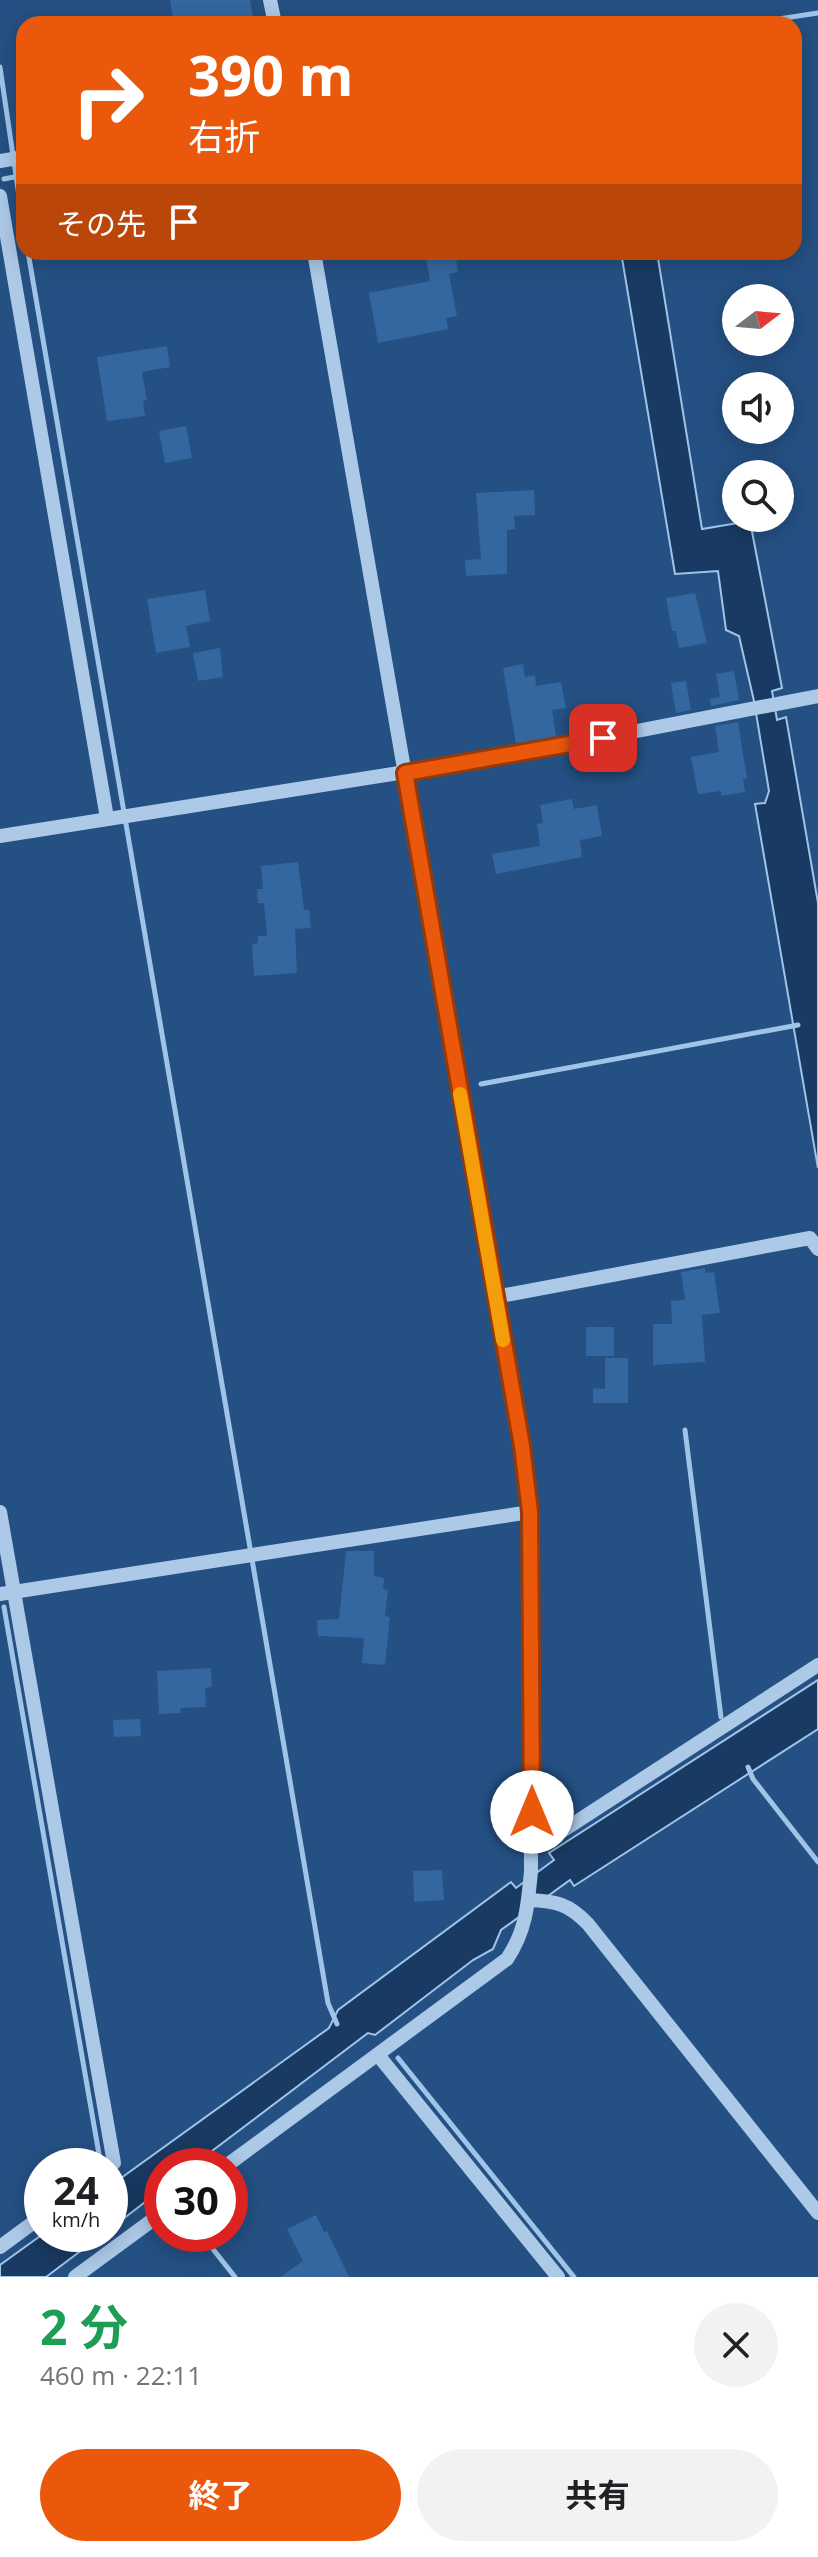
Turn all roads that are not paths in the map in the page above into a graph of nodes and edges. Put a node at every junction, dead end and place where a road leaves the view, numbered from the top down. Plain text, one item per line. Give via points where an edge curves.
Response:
1 (0, 196) edge
2 (315, 260) edge
3 (818, 696) edge
4 (405, 773) junction
5 (112, 817) junction
6 (0, 836) edge
7 (818, 1249) edge
8 (495, 1297) junction
9 (0, 1512) edge
10 (530, 1512) junction
11 (7, 1593) edge
12 (818, 1665) edge
13 (532, 1844) junction
14 (529, 1900) junction
15 (378, 2055) junction
16 (111, 2148) edge
17 (248, 2150) edge
18 (818, 2213) edge
19 (144, 2226) edge
20 (24, 2229) edge
21 (0, 2247) edge
22 (75, 2277) edge
23 (558, 2277) edge

1 - 5 street
2 - 4 street
3 - 4 street
4 - 5 street
4 - 8 street
5 - 6 street
7 - 8 street via 810,1238
8 - 10 street
9 - 11 street
10 - 11 street
10 - 13 street
11 - 16 street
12 - 13 street via 550,1839
13 - 14 street
14 - 15 street via 519,1941 507,1959
14 - 18 street via 555,1901 575,1910 588,1924
15 - 17 street
15 - 23 street
19 - 22 street
20 - 21 street

